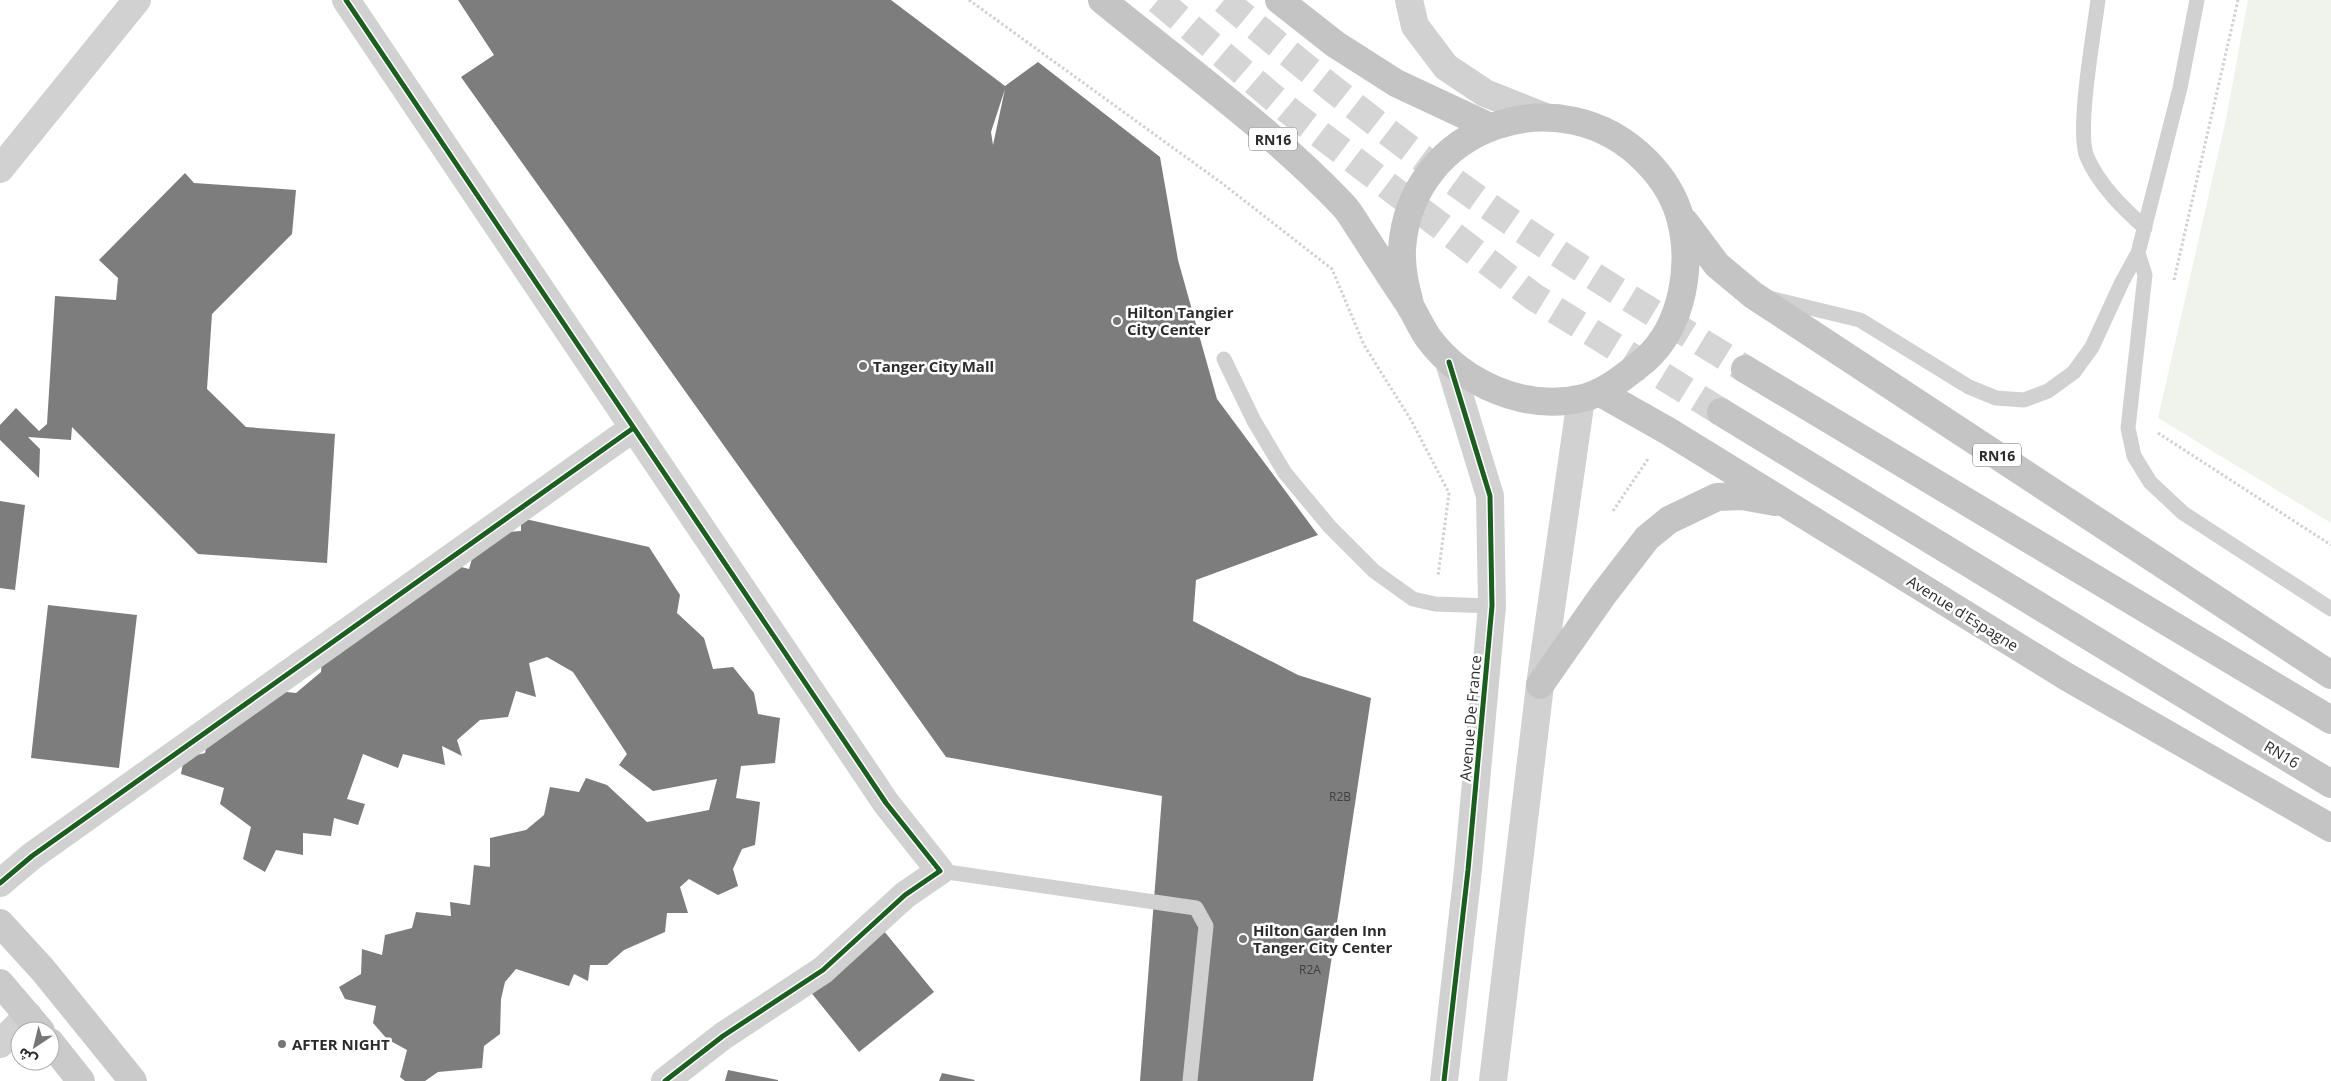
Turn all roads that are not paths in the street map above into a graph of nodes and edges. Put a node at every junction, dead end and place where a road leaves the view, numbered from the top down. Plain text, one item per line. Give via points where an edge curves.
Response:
1 (137, 0) edge
2 (346, 0) edge
3 (1102, 0) edge
4 (1279, 0) edge
5 (1409, 0) edge
6 (2098, 0) edge
7 (2197, 0) edge
8 (1543, 116) junction
9 (1490, 127) junction
10 (0, 169) edge
11 (1680, 216) junction
12 (2145, 228) junction
13 (2138, 253) junction
14 (1753, 295) junction
15 (1411, 308) junction
16 (1224, 359) dead end
17 (1449, 362) junction
18 (1745, 368) tunnel mouth
19 (1590, 395) junction
20 (1721, 412) tunnel mouth
21 (632, 429) junction
22 (1789, 505) junction
23 (1492, 606) junction
24 (2331, 609) edge
25 (2331, 674) edge
26 (1540, 685) junction
27 (2331, 720) edge
28 (2331, 784) edge
29 (2331, 828) edge
30 (940, 871) junction
31 (0, 883) edge
32 (0, 923) edge
33 (0, 983) edge
34 (32, 1021) edge
35 (60, 1055) edge
36 (81, 1081) edge
37 (133, 1081) edge
38 (665, 1081) edge
39 (1190, 1081) edge
40 (1444, 1081) edge
41 (1494, 1081) edge

1 - 10 street
2 - 21 street
3 - 15 main road, RN16 via 1288,152 1345,207
4 - 9 main road via 1335,44 1396,83
5 - 8 street via 1415,26 1446,67 1485,93
6 - 12 lane via 2083,128 2086,156 2114,199
7 - 12 lane via 2180,88
8 - 9 main road, RN16
8 - 11 main road, RN16 via 1576,120 1606,131 1634,148 1656,170
9 - 15 main road, RN16 via 1464,140 1441,160 1422,184 1409,211 1402,248 1403,279
11 - 14 main road, RN16 via 1717,265
11 - 19 main road, RN16 via 1686,252 1684,289 1671,323 1651,354 1623,378
12 - 13 lane
13 - 14 lane via 2092,347 2074,372 2048,391 2024,400 1996,398 1969,387 1860,320
13 - 24 lane via 2145,275 2128,428 2134,456 2150,482 2183,512
14 - 25 main road, RN16
15 - 17 main road, RN16 via 1427,337
16 - 23 lane via 1254,422 1285,474 1330,527 1374,571 1413,599 1435,604
17 - 19 main road, RN16 via 1489,388 1534,401
17 - 23 street, Avenue De France via 1490,496
18 - 27 main road
19 - 22 main road, Avenue d'Espagne via 1668,431
19 - 26 street
20 - 28 main road, RN16 / RN16
21 - 30 street via 886,804
21 - 31 street via 32,856
22 - 26 main road via 1742,496 1717,497 1669,520 1647,538
22 - 29 main road, Avenue d'Espagne via 2067,677
23 - 40 street, Avenue De France via 1469,861
26 - 41 street
30 - 38 street via 905,895 823,970 723,1036
30 - 39 lane via 1196,908 1206,926
32 - 37 main road via 43,970
33 - 34 main road
35 - 36 main road

